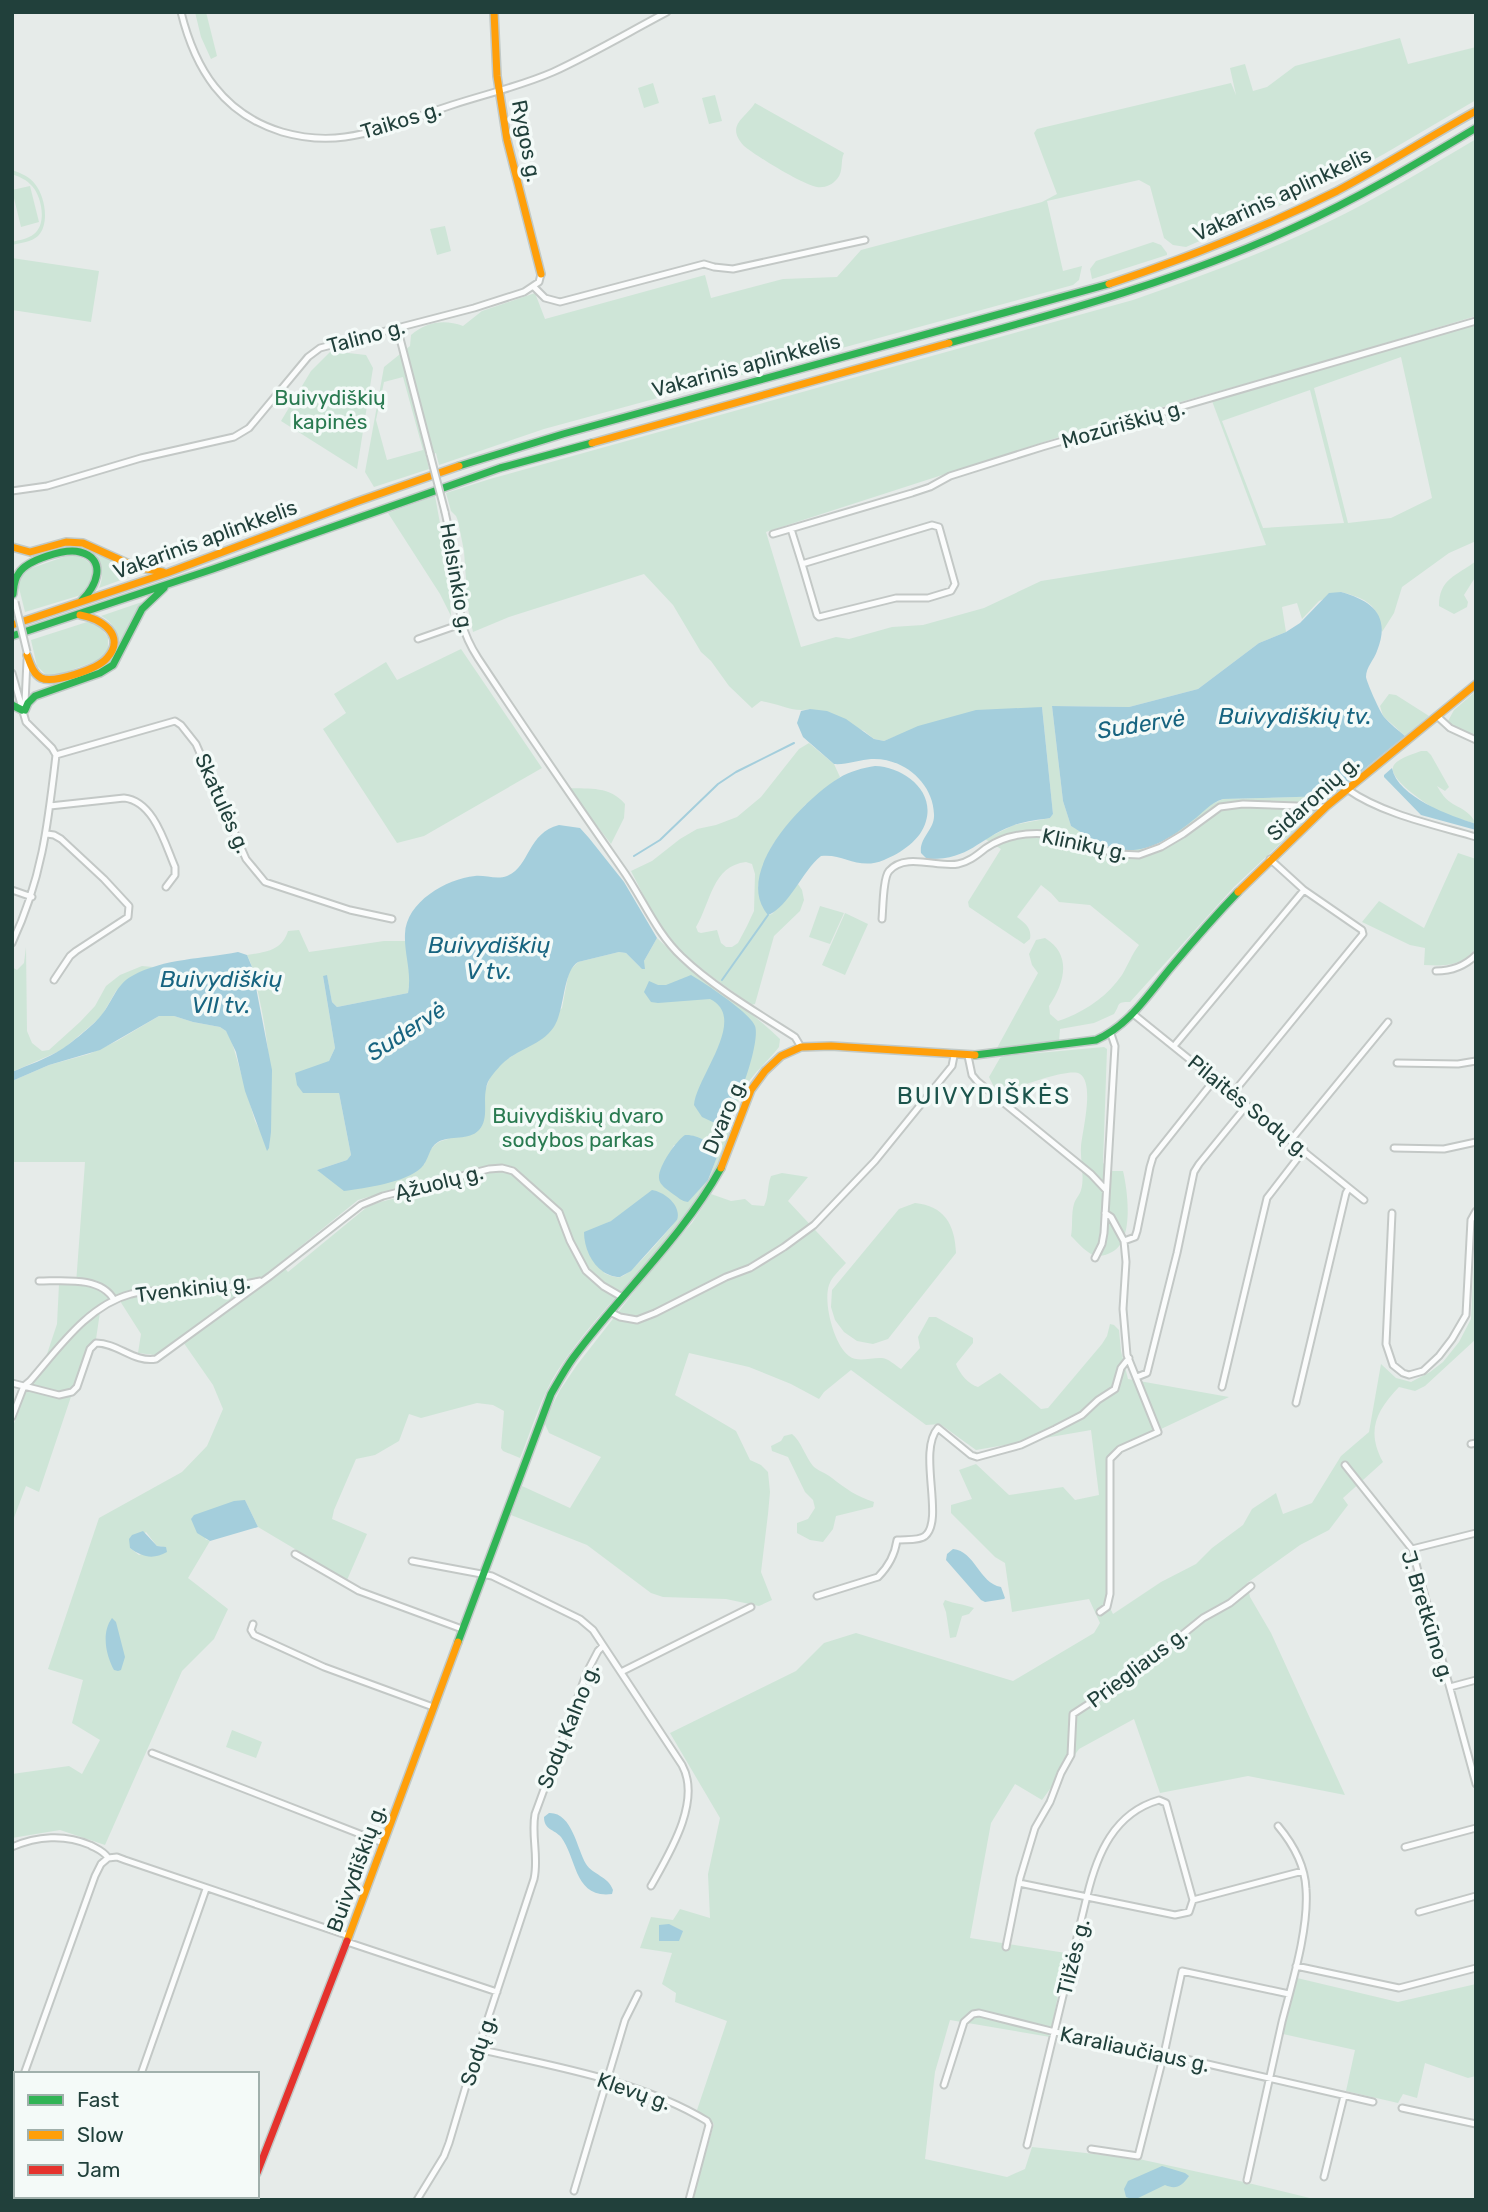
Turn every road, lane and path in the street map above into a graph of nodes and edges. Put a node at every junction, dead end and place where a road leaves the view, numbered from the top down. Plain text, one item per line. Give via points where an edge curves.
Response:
1 (181, 12) edge
2 (494, 12) edge
3 (667, 12) edge
4 (499, 90) junction
5 (1476, 111) edge
6 (1476, 128) edge
7 (865, 240) dead end
8 (541, 274) joint
9 (534, 287) junction
10 (1476, 321) edge
11 (397, 327) junction
12 (12, 491) edge
13 (791, 529) junction
14 (773, 534) dead end
15 (12, 547) edge
16 (802, 564) junction
17 (167, 573) junction
18 (169, 583) junction
19 (13, 596) edge
20 (76, 604) junction
21 (79, 615) junction
22 (461, 624) junction
23 (12, 625) edge
24 (12, 636) edge
25 (418, 639) dead end
26 (27, 653) junction
27 (12, 673) edge
28 (1476, 684) edge
29 (12, 705) edge
30 (24, 712) junction
31 (1438, 717) junction
32 (1476, 740) edge
33 (56, 755) junction
34 (1347, 789) junction
35 (50, 806) junction
36 (1325, 807) junction
37 (47, 834) junction
38 (1476, 836) edge
39 (1270, 859) junction
40 (166, 887) dead end
41 (12, 890) edge
42 (1304, 890) junction
43 (32, 897) junction
44 (392, 919) dead end
45 (882, 919) dead end
46 (12, 943) edge
47 (1476, 955) edge
48 (1436, 971) dead end
49 (54, 980) dead end
50 (1132, 1013) junction
51 (1388, 1022) dead end
52 (1111, 1034) junction
53 (1174, 1046) junction
54 (801, 1047) junction
55 (954, 1056) junction
56 (968, 1056) junction
57 (1476, 1061) edge
58 (1397, 1063) dead end
59 (1215, 1079) junction
60 (1233, 1093) junction
61 (1247, 1105) junction
62 (1291, 1140) junction
63 (1476, 1142) edge
64 (1394, 1148) dead end
65 (1304, 1150) junction
66 (1349, 1188) junction
67 (1106, 1190) junction
68 (1364, 1200) dead end
69 (1476, 1210) edge
70 (1105, 1213) junction
71 (1392, 1213) dead end
72 (1124, 1241) junction
73 (1095, 1258) dead end
74 (263, 1280) junction
75 (39, 1281) dead end
76 (622, 1297) junction
77 (114, 1300) junction
78 (610, 1312) junction
79 (1129, 1358) junction
80 (1137, 1377) junction
81 (12, 1382) edge
82 (24, 1386) junction
83 (1222, 1387) dead end
84 (1296, 1403) dead end
85 (12, 1417) edge
86 (1345, 1465) dead end
87 (1476, 1533) edge
88 (1412, 1549) junction
89 (295, 1554) dead end
90 (412, 1560) dead end
91 (483, 1574) junction
92 (1251, 1586) dead end
93 (817, 1596) dead end
94 (751, 1607) dead end
95 (1100, 1612) dead end
96 (253, 1624) dead end
97 (462, 1629) junction
98 (603, 1646) junction
99 (621, 1672) junction
100 (1476, 1680) edge
101 (1450, 1687) junction
102 (433, 1707) junction
103 (152, 1753) dead end
104 (1476, 1784) edge
105 (1278, 1826) dead end
106 (1476, 1828) edge
107 (383, 1843) junction
108 (12, 1847) edge
109 (1405, 1847) dead end
110 (108, 1858) junction
111 (1303, 1871) junction
112 (1019, 1883) junction
113 (651, 1886) dead end
114 (206, 1889) junction
115 (529, 1896) joint
116 (1087, 1896) junction
117 (1476, 1896) edge
118 (1193, 1900) junction
119 (1419, 1912) dead end
120 (348, 1939) junction
121 (1006, 1947) dead end
122 (1296, 1966) junction
123 (1476, 1968) edge
124 (497, 1992) junction
125 (638, 1994) dead end
126 (1289, 1994) junction
127 (1055, 2032) junction
128 (478, 2049) junction
129 (1164, 2054) junction
130 (25, 2072) edge
131 (142, 2072) edge
132 (1270, 2078) junction
133 (606, 2080) junction
134 (944, 2085) dead end
135 (1344, 2095) junction
136 (1373, 2102) dead end
137 (1402, 2108) dead end
138 (1476, 2124) edge
139 (1027, 2145) dead end
140 (1091, 2149) dead end
141 (259, 2169) edge
142 (1324, 2177) dead end
143 (1247, 2179) dead end
144 (574, 2191) dead end
145 (417, 2200) edge
146 (689, 2200) edge

1 - 4 street, Taikos g. via 196,58 214,88 254,121 298,136 357,135
2 - 4 main road, Rygos g.
3 - 4 street, Taikos g. via 554,72
4 - 8 main road, Rygos g. via 517,186
5 - 17 main road, Vakarinis aplinkkelis via 1334,193 1165,265 503,452
6 - 18 main road, Vakarinis aplinkkelis via 1326,212 1174,277 1092,304 527,460
7 - 9 street via 733,269 704,264 560,302 545,298
8 - 9 street
9 - 11 street, Talino g.
10 - 13 street, Mozūriškių g. via 1029,451 950,476 912,494
11 - 12 street, Talino g. via 314,352 249,428 234,437
11 - 22 street, Helsinkio g., bridge via 454,549
13 - 14 street, Mozūriškių g.
13 - 16 street
15 - 17 main road via 28,553 79,542 134,566
16 - 16 street via 819,617 897,598 928,598 954,587 939,527 935,526
17 - 20 main road, Vakarinis aplinkkelis
18 - 21 main road, Vakarinis aplinkkelis
18 - 30 main road via 142,609 113,665 100,674 35,696
19 - 20 main road via 14,579 22,567 76,551 91,557 98,575 91,593
19 - 26 street, bridge
20 - 23 main road, Vakarinis aplinkkelis
21 - 24 main road, Vakarinis aplinkkelis
21 - 26 main road via 101,621 111,632 112,649 103,662 47,680 37,675
22 - 25 street
22 - 54 street, Helsinkio g. via 478,658 669,943 795,1037
26 - 30 street
27 - 30 street
28 - 31 main road, Sidaronių g.
29 - 30 main road
30 - 33 street via 29,726
31 - 32 street
31 - 34 main road, Sidaronių g.
33 - 35 street
33 - 44 street, Skatulės g. via 175,721 197,744 246,859 265,883
34 - 36 main road, Sidaronių g.
34 - 38 street via 1418,820
35 - 37 street
35 - 40 street via 124,798 141,806 154,820 175,867
36 - 39 main road, Sidaronių g.
36 - 45 street, Klinikų g. via 1220,807 1172,841 1139,855 1118,854 1048,834 1011,835 957,864 909,862 892,868
37 - 43 street
37 - 49 street via 61,839 130,910 128,917 70,956
39 - 42 street
39 - 50 main road
41 - 43 street
42 - 53 street
42 - 60 street via 1363,934
43 - 46 street
47 - 48 street via 1454,969
50 - 52 main road
50 - 53 street, Pilaitės Sodų g.
51 - 62 street
52 - 56 main road via 1096,1040
52 - 67 street via 1115,1046
53 - 59 street, Pilaitės Sodų g.
54 - 55 main road
54 - 76 main road, Dvaro g. via 781,1056 758,1080 712,1186
55 - 56 main road
55 - 78 street via 952,1066 906,1125 814,1225 750,1268 665,1309 637,1320
56 - 67 street via 977,1081
57 - 58 street via 1458,1065
59 - 60 street, Pilaitės Sodų g.
59 - 72 street via 1153,1157 1135,1237
60 - 61 street, Pilaitės Sodų g.
61 - 62 street, Pilaitės Sodų g.
61 - 80 street via 1194,1172 1147,1373
62 - 65 street, Pilaitės Sodų g.
63 - 64 street via 1444,1149
65 - 66 street, Pilaitės Sodų g.
65 - 83 street via 1267,1198
66 - 68 street, Pilaitės Sodų g.
66 - 84 street
67 - 70 street
69 - 71 street via 1471,1220 1466,1315 1439,1356 1423,1371 1409,1375 1393,1365 1386,1344
70 - 72 street
70 - 73 street via 1102,1244
72 - 79 street via 1122,1309
74 - 76 street, Ąžuolų g. via 369,1201 502,1168 522,1177 559,1212 586,1271
74 - 77 street, Tvenkinių g. via 212,1289 144,1292
74 - 82 street via 156,1359 145,1360 96,1343 72,1392 60,1395
75 - 77 street via 91,1283
76 - 78 main road, Dvaro g.
77 - 82 street, Tvenkinių g. via 69,1336
78 - 91 main road, Dvaro g. via 556,1382
79 - 80 street
79 - 93 street via 1115,1389 1082,1415 1021,1445 977,1457 938,1428 931,1445 929,1530 921,1538 897,1540 896,1550 878,1577
80 - 95 street via 1158,1432 1120,1449 1110,1459 1110,1594
81 - 82 street
82 - 85 street, Tvenkinių g.
86 - 88 street, J. Bretkūno g.
87 - 88 street
88 - 101 street, J. Bretkūno g.
89 - 97 street via 359,1591
90 - 91 street, Sodų Kalno g.
91 - 97 main road, Buivydiškių g.
91 - 98 street, Sodų Kalno g. via 580,1619
92 - 112 street, Priegliaus g. via 1073,1714 1071,1755 1035,1828
94 - 99 street
96 - 102 street via 254,1635 324,1667
97 - 102 main road, Buivydiškių g.
98 - 99 street
98 - 115 street, Sodų Kalno g. via 587,1672 535,1814 536,1868
99 - 113 street via 688,1779 683,1821
100 - 101 street
101 - 104 street, J. Bretkūno g.
102 - 107 main road, Buivydiškių g.
103 - 107 street
105 - 111 street
106 - 109 street
107 - 120 main road, Buivydiškių g.
108 - 110 street via 61,1838 82,1842
110 - 114 street via 117,1857
110 - 130 street via 95,1876
111 - 118 street
111 - 122 street via 1306,1898
112 - 116 street
112 - 121 street
114 - 120 street
114 - 131 street
115 - 124 street, Sodų g.
116 - 118 street via 1175,1915 1189,1912
116 - 118 street, Tilžės g. via 1103,1846 1129,1815 1163,1800
116 - 127 street, Tilžės g.
117 - 119 street
120 - 124 street
120 - 141 main road, Buivydiškių g.
122 - 123 street via 1398,1988
122 - 126 street
124 - 128 street, Sodų g.
125 - 133 street
126 - 129 street via 1182,1972
126 - 132 street
127 - 129 street, Karaliaučiaus g.
127 - 134 street, Karaliaučiaus g. via 972,2014 964,2022
127 - 139 street, Tilžės g.
128 - 133 street, Klevų g.
128 - 145 street, Sodų g. via 444,2157
129 - 132 street, Karaliaučiaus g.
129 - 140 street via 1138,2156
132 - 135 street, Karaliaučiaus g.
132 - 143 street
133 - 144 street
133 - 146 street, Klevų g. via 666,2100 707,2121
135 - 136 street, Karaliaučiaus g.
135 - 142 street
137 - 138 street

